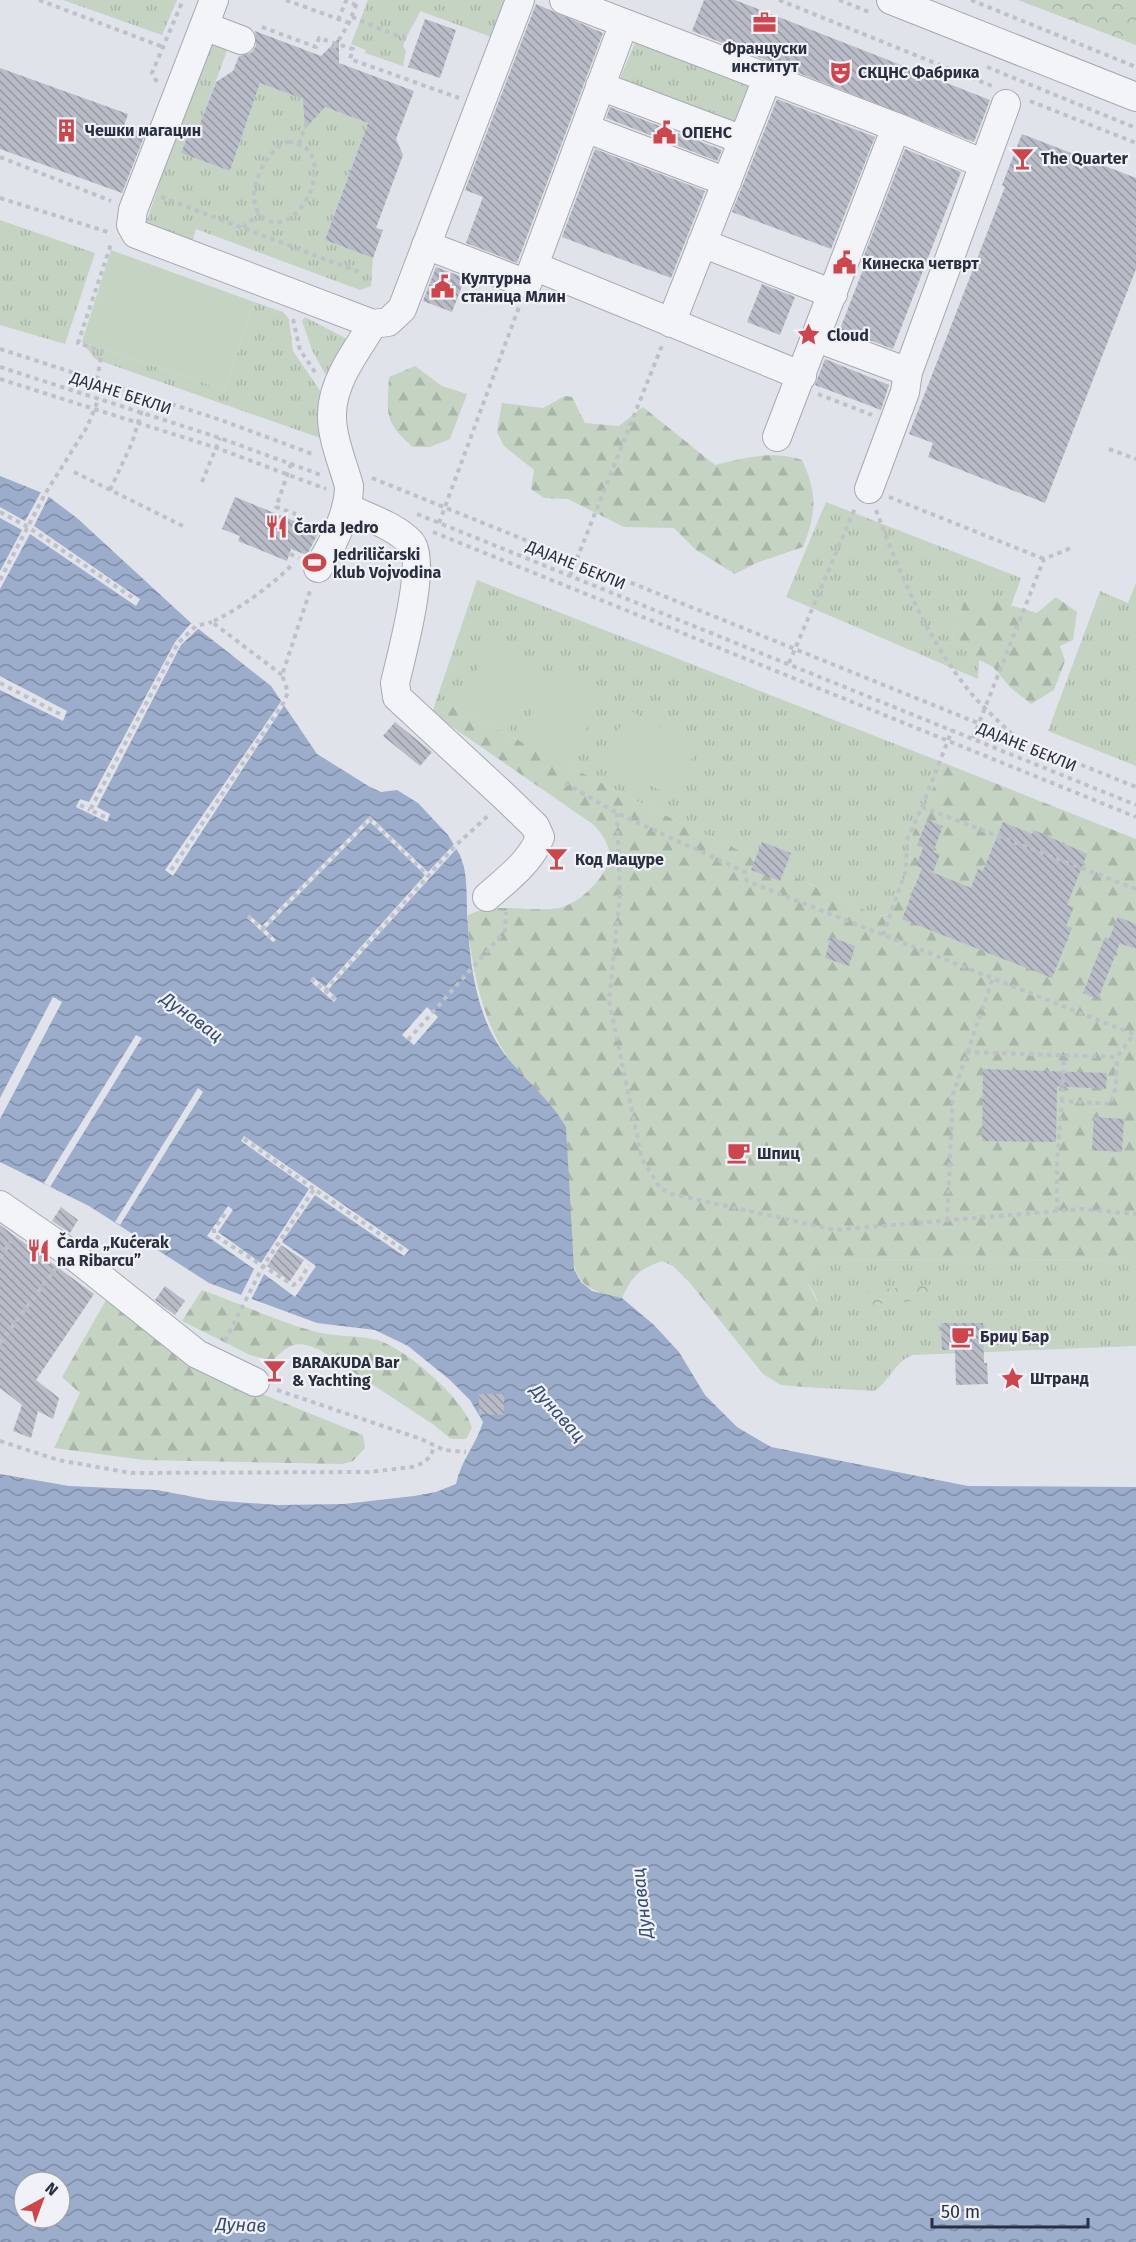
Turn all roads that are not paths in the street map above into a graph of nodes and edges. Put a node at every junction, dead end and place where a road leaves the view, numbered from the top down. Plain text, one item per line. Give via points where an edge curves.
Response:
1 (214, 0) edge
2 (520, 0) edge
3 (564, 0) edge
4 (891, 0) edge
5 (624, 23) junction
6 (204, 26) junction
7 (241, 40) road end
8 (767, 79) junction
9 (600, 86) junction
10 (1009, 97) road end
11 (1136, 98) edge
12 (585, 128) junction
13 (896, 128) junction
14 (743, 140) junction
15 (984, 164) junction
16 (727, 182) junction
17 (702, 243) junction
18 (426, 245) junction
19 (531, 275) junction
20 (833, 294) junction
21 (671, 323) junction
22 (373, 324) junction
23 (817, 338) junction
24 (908, 372) junction
25 (800, 381) junction
26 (777, 437) dead end
27 (347, 490) junction
28 (863, 497) road end
29 (308, 563) road end
30 (487, 897) dead end
31 (0, 1205) edge
32 (255, 1382) road end

1 - 6 street
2 - 18 street
3 - 5 street
4 - 11 street
5 - 8 street
5 - 9 street
6 - 7 street
6 - 22 street via 137,200 131,225 136,234
8 - 13 street
8 - 14 street
9 - 12 street
9 - 14 street
10 - 15 street
12 - 16 street
12 - 19 street
13 - 15 street
13 - 20 street
14 - 16 street
15 - 24 street
16 - 17 street
17 - 20 street
17 - 21 street
18 - 19 street
18 - 22 street via 402,309 388,322
19 - 21 street
20 - 23 street
21 - 25 street
22 - 27 street via 339,382 334,400 332,413
23 - 24 street
23 - 25 street
24 - 28 street via 905,392
25 - 26 street
27 - 29 street via 330,549
27 - 30 street via 411,543 416,555 414,599 395,683 397,697 505,796 535,826 540,837 526,859
31 - 32 street via 68,1251 196,1354

